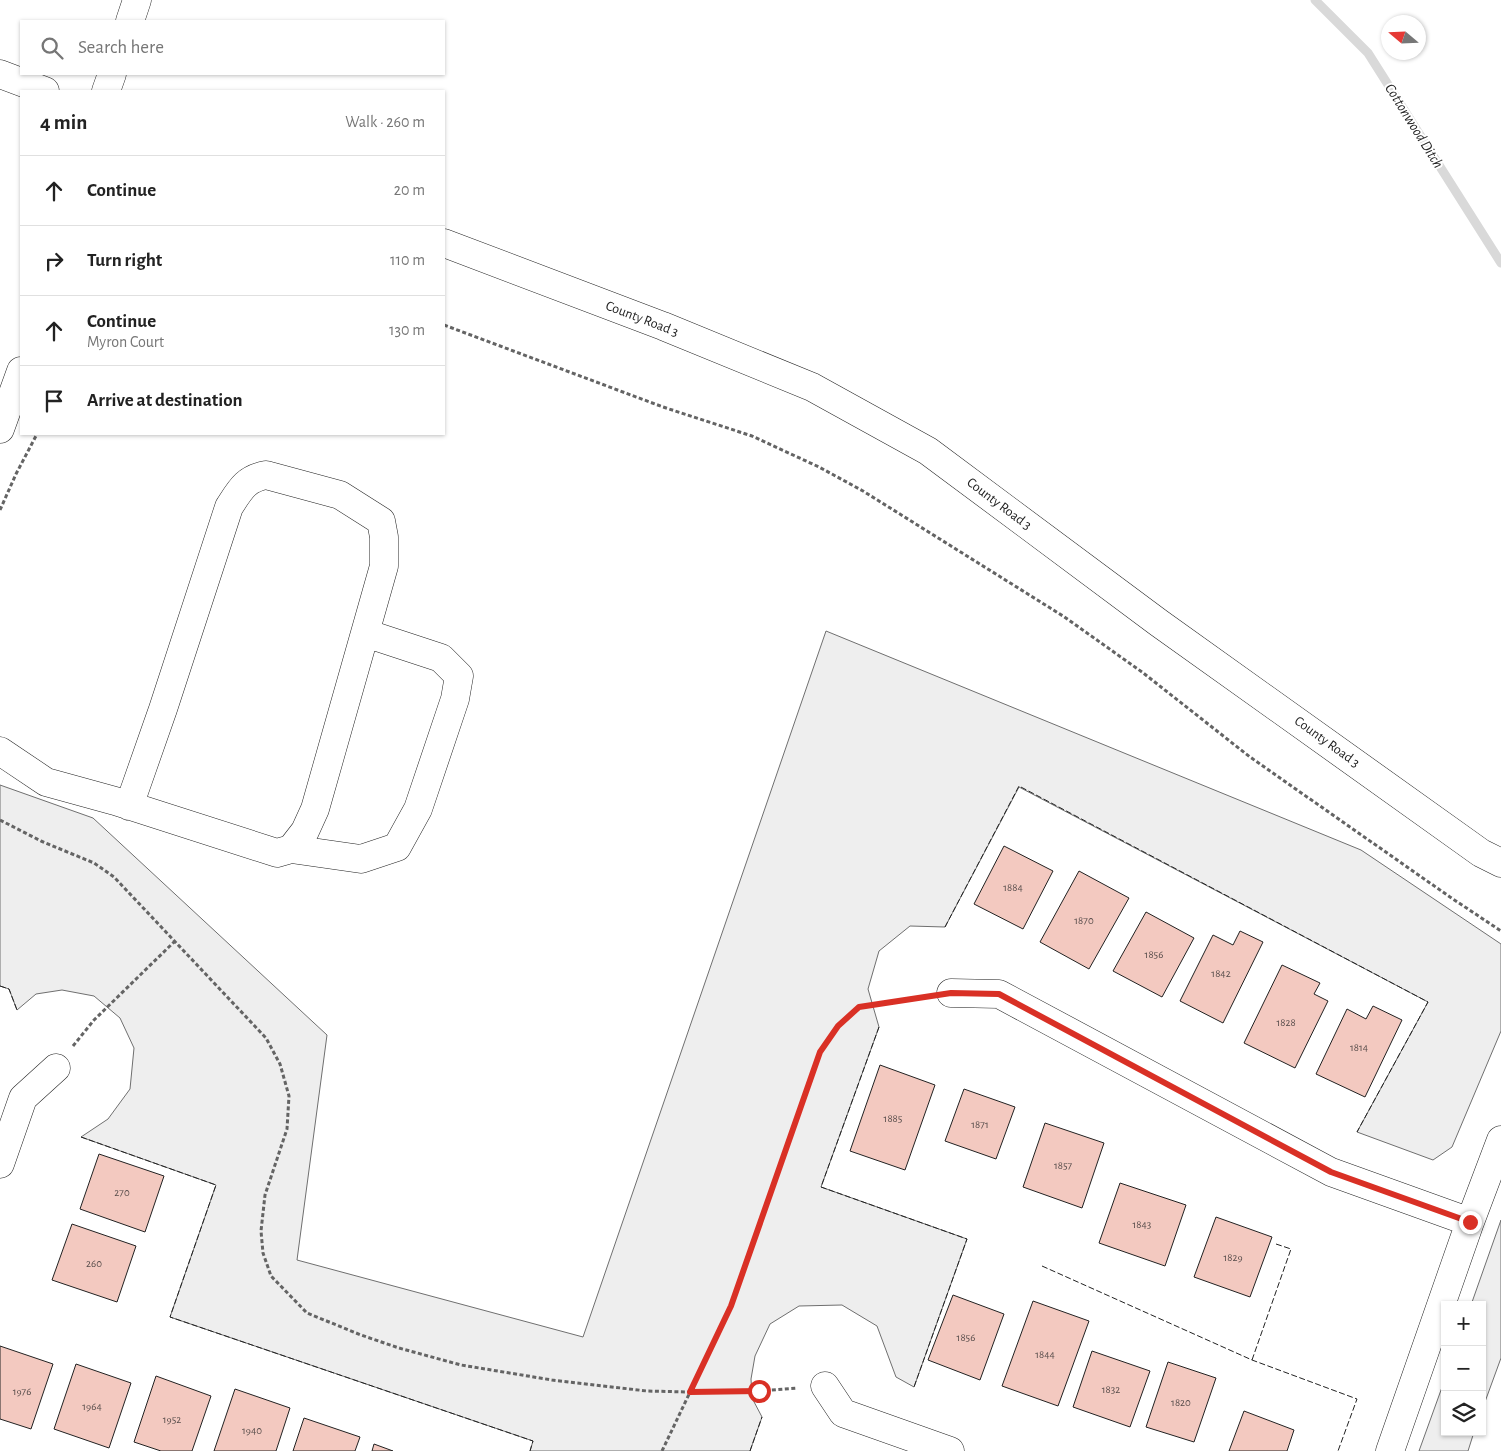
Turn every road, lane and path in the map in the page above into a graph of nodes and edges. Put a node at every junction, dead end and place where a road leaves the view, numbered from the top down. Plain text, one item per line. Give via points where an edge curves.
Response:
1 (137, 0) edge
2 (130, 20) edge
3 (0, 74) edge
4 (112, 75) edge
5 (42, 90) edge
6 (106, 90) edge
7 (445, 243) edge
8 (445, 325) edge
9 (20, 374) edge
10 (0, 429) edge
11 (36, 435) edge
12 (0, 510) edge
13 (365, 633) junction
14 (0, 751) edge
15 (129, 806) junction
16 (0, 820) edge
17 (291, 849) junction
18 (1501, 863) edge
19 (1501, 931) edge
20 (174, 942) junction
21 (951, 993) joint
22 (56, 1068) joint
23 (1501, 1140) edge
24 (0, 1164) edge
25 (1470, 1222) junction
26 (825, 1386) joint
27 (690, 1392) junction
28 (662, 1451) edge
29 (950, 1451) edge
30 (1390, 1451) edge

1 - 2 street
3 - 5 street
4 - 6 street
7 - 18 street, County Road 3 via 812,386 928,451 1159,623
8 - 19 path via 663,407 752,436 863,491 1063,616 1142,672 1250,757
9 - 10 street
11 - 12 path
13 - 15 street via 384,566 381,520 340,495 266,475 244,484 229,507
13 - 17 street via 315,809 305,831
13 - 17 street via 441,658 459,676 455,699 418,809 397,847 361,859
14 - 15 street via 46,782
15 - 17 street via 277,853
16 - 20 path via 94,863 114,877
20 - 22 path via 94,1020
20 - 27 path via 266,1038 280,1064 289,1096 287,1129 265,1195 260,1232 270,1276 307,1313 361,1335 461,1365 552,1380 647,1391
21 - 25 street via 999,994 1331,1172
21 - 27 path via 859,1007 838,1026 820,1052 731,1306
22 - 24 street via 23,1098
23 - 25 street
25 - 30 street
26 - 27 path
26 - 29 street via 843,1413
27 - 28 path

